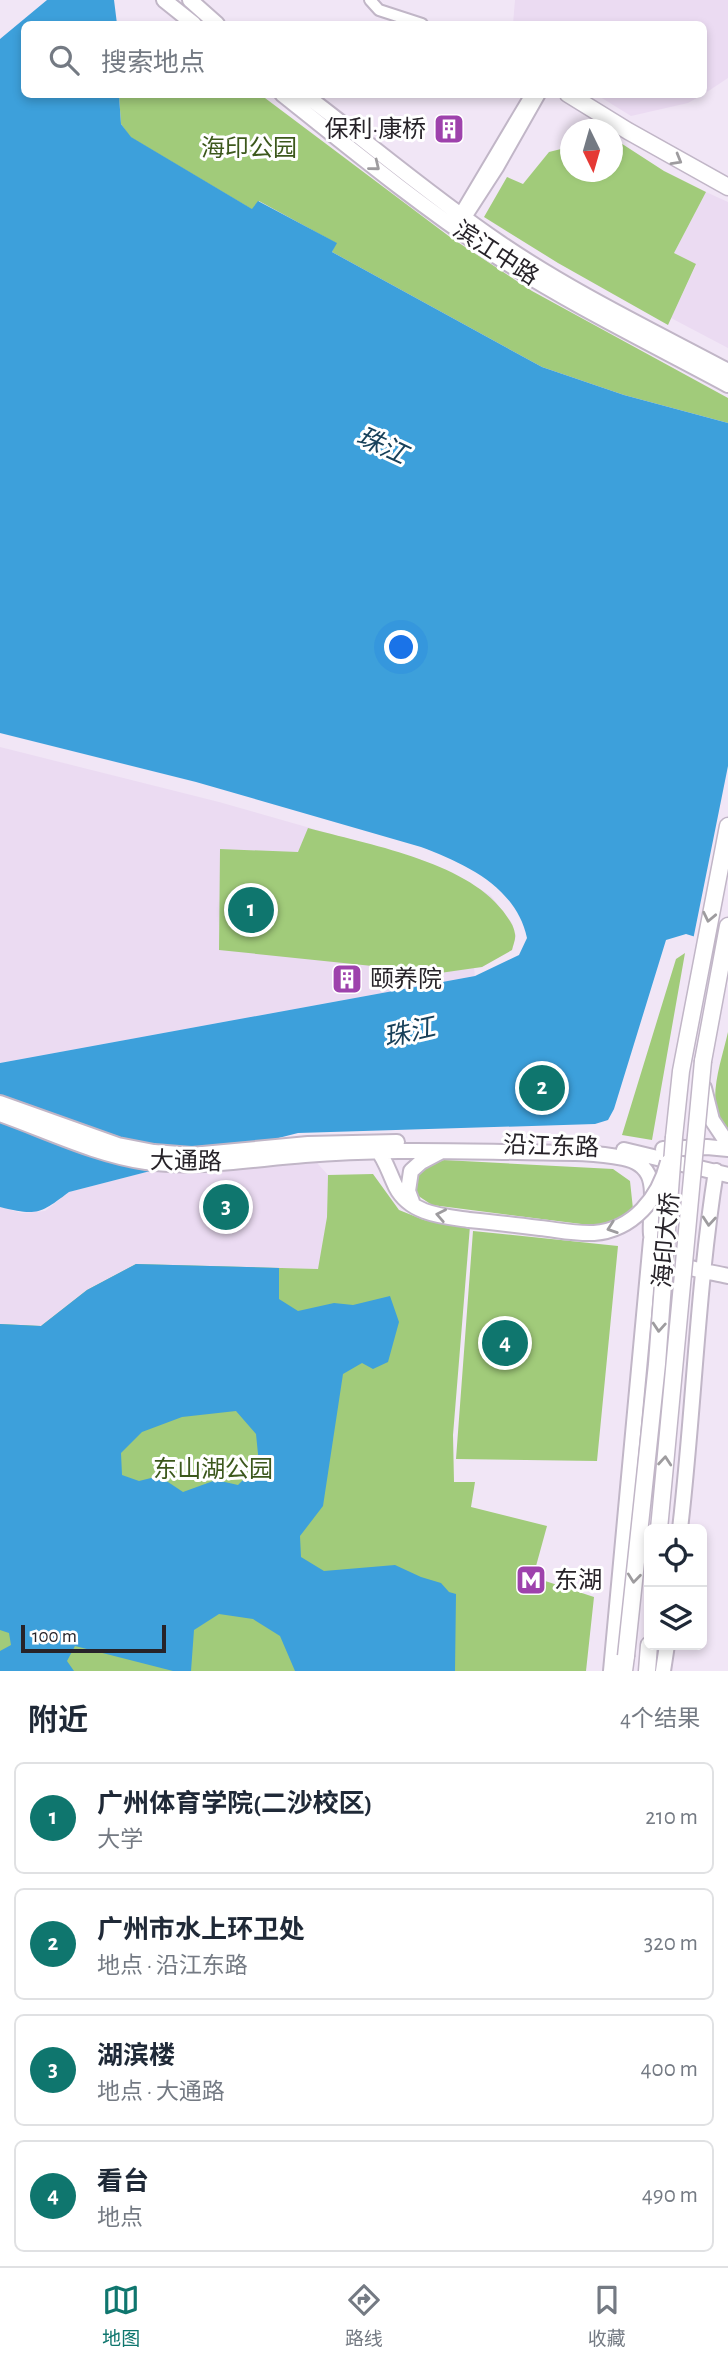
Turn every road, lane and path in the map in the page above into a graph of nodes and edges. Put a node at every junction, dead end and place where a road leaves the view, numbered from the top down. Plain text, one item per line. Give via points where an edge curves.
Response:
1 (164, 0) edge
2 (370, 0) edge
3 (193, 2) edge
4 (190, 21) edge
5 (194, 21) edge
6 (214, 21) edge
7 (413, 21) edge
8 (288, 98) edge
9 (309, 98) edge
10 (529, 98) edge
11 (538, 98) edge
12 (574, 98) edge
13 (728, 187) edge
14 (459, 220) junction
15 (728, 371) edge
16 (728, 385) edge
17 (728, 826) edge
18 (728, 926) edge
19 (703, 1060) junction
20 (0, 1103) edge
21 (0, 1114) edge
22 (674, 1137) junction
23 (728, 1146) edge
24 (374, 1147) junction
25 (308, 1149) junction
26 (620, 1149) junction
27 (441, 1152) junction
28 (722, 1173) edge
29 (414, 1207) junction
30 (651, 1235) junction
31 (704, 1271) junction
32 (728, 1276) edge
33 (647, 1278) junction
34 (701, 1290) junction
35 (659, 1524) edge
36 (681, 1524) edge
37 (666, 1650) edge
38 (625, 1664) edge
39 (611, 1671) edge
40 (663, 1671) edge

1 - 4 main road
2 - 7 street via 379,10
3 - 5 street
3 - 6 main road
8 -> 14 main road, 滨江中路
9 - 14 main road, 滨江中路
10 - 14 street
11 - 14 street via 498,168
12 -> 13 highway
14 - 15 main road, 滨江中路
14 - 16 main road, 滨江中路 via 530,278
17 -> 22 highway, 海印大桥 via 681,1071
18 - 19 highway, 海印大桥
19 - 23 main road, bridge via 708,1107
35 -> 19 highway, 海印大桥, bridge
20 - 25 main road, 大通路 via 118,1146 154,1152 192,1155
21 - 25 main road, 大通路 via 119,1157 146,1162 194,1165
22 -> 29 main road, bridge via 654,1197 636,1215 610,1230 585,1233 469,1220
22 -> 38 highway, 海印大桥, bridge
23 - 26 main road
24 - 25 main road, 大通路
24 - 26 main road, 沿江东路 via 541,1144
24 - 27 main road, 沿江东路
24 - 29 main road via 396,1188
26 - 28 main road, 沿江东路
27 - 29 main road via 411,1171 408,1191
27 - 30 main road, 沿江东路 via 625,1158 645,1170 651,1184
28 - 30 main road via 685,1173 672,1181 656,1207
28 -> 31 main road
30 - 31 main road via 662,1255
30 - 33 main road
31 - 32 main road
31 - 34 main road
33 - 34 main road via 654,1273 677,1275 689,1278
33 - 39 main road
34 - 36 main road
37 - 40 main road

